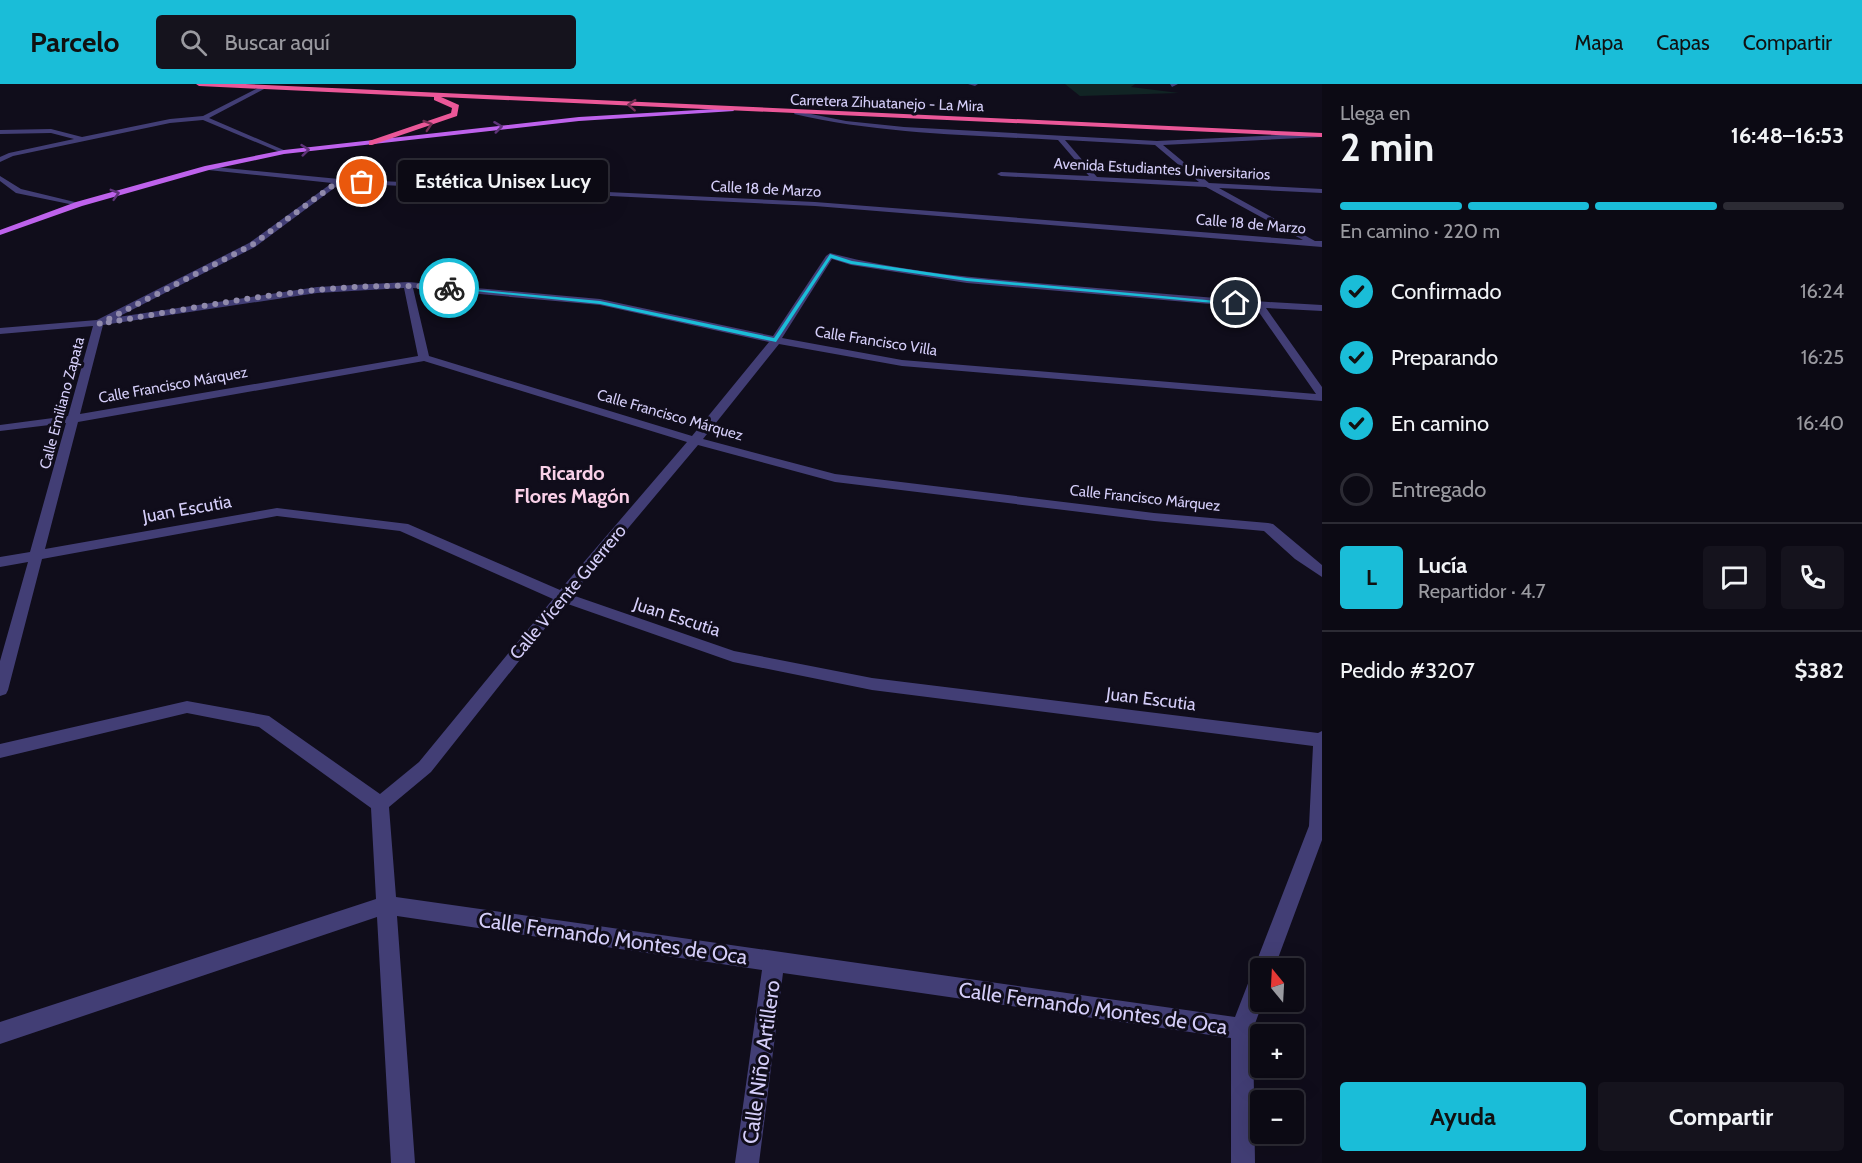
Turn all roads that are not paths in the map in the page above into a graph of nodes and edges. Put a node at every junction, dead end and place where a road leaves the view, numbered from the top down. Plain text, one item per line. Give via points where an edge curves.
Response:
1 (199, 84) edge
2 (971, 84) edge
3 (975, 84) edge
4 (264, 87) junction
5 (432, 96) junction
6 (732, 110) junction
7 (796, 113) junction
8 (204, 118) junction
9 (0, 132) edge
10 (1322, 135) edge
11 (1061, 138) junction
12 (82, 139) junction
13 (1157, 143) junction
14 (372, 144) junction
15 (284, 152) junction
16 (0, 160) edge
17 (208, 168) junction
18 (1001, 174) dead end
19 (0, 178) edge
20 (1096, 180) junction
21 (339, 181) junction
22 (1206, 184) junction
23 (1322, 191) edge
24 (79, 204) junction
25 (0, 233) edge
26 (1320, 245) edge
27 (408, 285) junction
28 (1259, 305) junction
29 (1322, 309) edge
30 (99, 324) junction
31 (0, 331) edge
32 (776, 340) junction
33 (424, 358) junction
34 (1322, 397) edge
35 (73, 419) junction
36 (0, 428) edge
37 (695, 441) junction
38 (36, 556) junction
39 (0, 562) edge
40 (1322, 572) edge
41 (562, 597) junction
42 (0, 690) edge
43 (1322, 739) edge
44 (0, 751) edge
45 (380, 804) junction
46 (385, 904) junction
47 (1268, 958) edge
48 (774, 961) junction
49 (1250, 1007) edge
50 (1242, 1029) junction
51 (0, 1033) edge
52 (403, 1163) edge
53 (747, 1163) edge
54 (1243, 1163) edge

1 - 4 highway, Carretera Zihuatanejo - La Mira
2 - 3 street
4 - 5 highway, Carretera Zihuatanejo - La Mira
4 - 8 street
6 -> 5 highway, Carretera Zihuatanejo - La Mira
14 -> 5 highway via 454,114 456,107
6 - 7 highway, Carretera Zihuatanejo - La Mira
14 -> 6 main road via 568,120
7 - 10 highway, Carretera Zihuatanejo - La Mira
7 - 11 street via 904,129
8 - 12 street
8 - 15 street
9 - 12 street via 51,131
10 - 13 street
11 - 13 street
11 - 20 street
12 - 16 street via 11,154
13 - 22 street
15 -> 14 main road
15 - 17 main road
17 - 21 street, Calle 18 de Marzo
24 -> 17 main road
18 - 20 street, Avenida Estudiantes Universitarios
19 - 24 street via 19,191
20 - 22 street, Avenida Estudiantes Universitarios
21 - 26 street, Calle 18 de Marzo via 815,204
21 - 30 street, Calle Emiliano Zapata via 252,245
22 - 23 street, Avenida Estudiantes Universitarios
22 - 26 street
24 - 25 main road
27 - 30 street, Calle Francisco Villa via 317,290
27 - 32 street, Calle Francisco Villa via 600,303
27 - 33 street
28 - 29 street
28 - 32 street, Calle Vicente Guerrero via 967,280 830,256
28 - 34 street
30 - 31 street, Calle Francisco Villa
30 - 35 street, Calle Emiliano Zapata
32 - 34 street, Calle Francisco Villa via 902,363
32 - 37 street, Calle Vicente Guerrero
33 - 35 street, Calle Francisco Márquez
33 - 37 street, Calle Francisco Márquez
35 - 36 street, Calle Francisco Márquez
35 - 38 street, Calle Emiliano Zapata
37 - 40 street, Calle Francisco Márquez via 835,478 1268,527
37 - 41 street, Calle Vicente Guerrero
38 - 39 street, Juan Escutia
38 - 41 street, Juan Escutia via 277,512 403,527
38 - 42 street, Calle Emiliano Zapata
41 - 43 street, Juan Escutia via 733,656 872,684
41 - 45 street, Calle Vicente Guerrero via 426,767
43 - 47 street via 1318,826
44 - 45 street via 187,707 263,721
45 - 46 street
46 - 48 street, Calle Fernando Montes de Oca
46 - 51 street, Calle Fernando Montes de Oca
46 - 52 street
48 - 50 street, Calle Fernando Montes de Oca
48 - 53 street, Calle Niño Artillero
49 - 50 street
50 - 54 street

